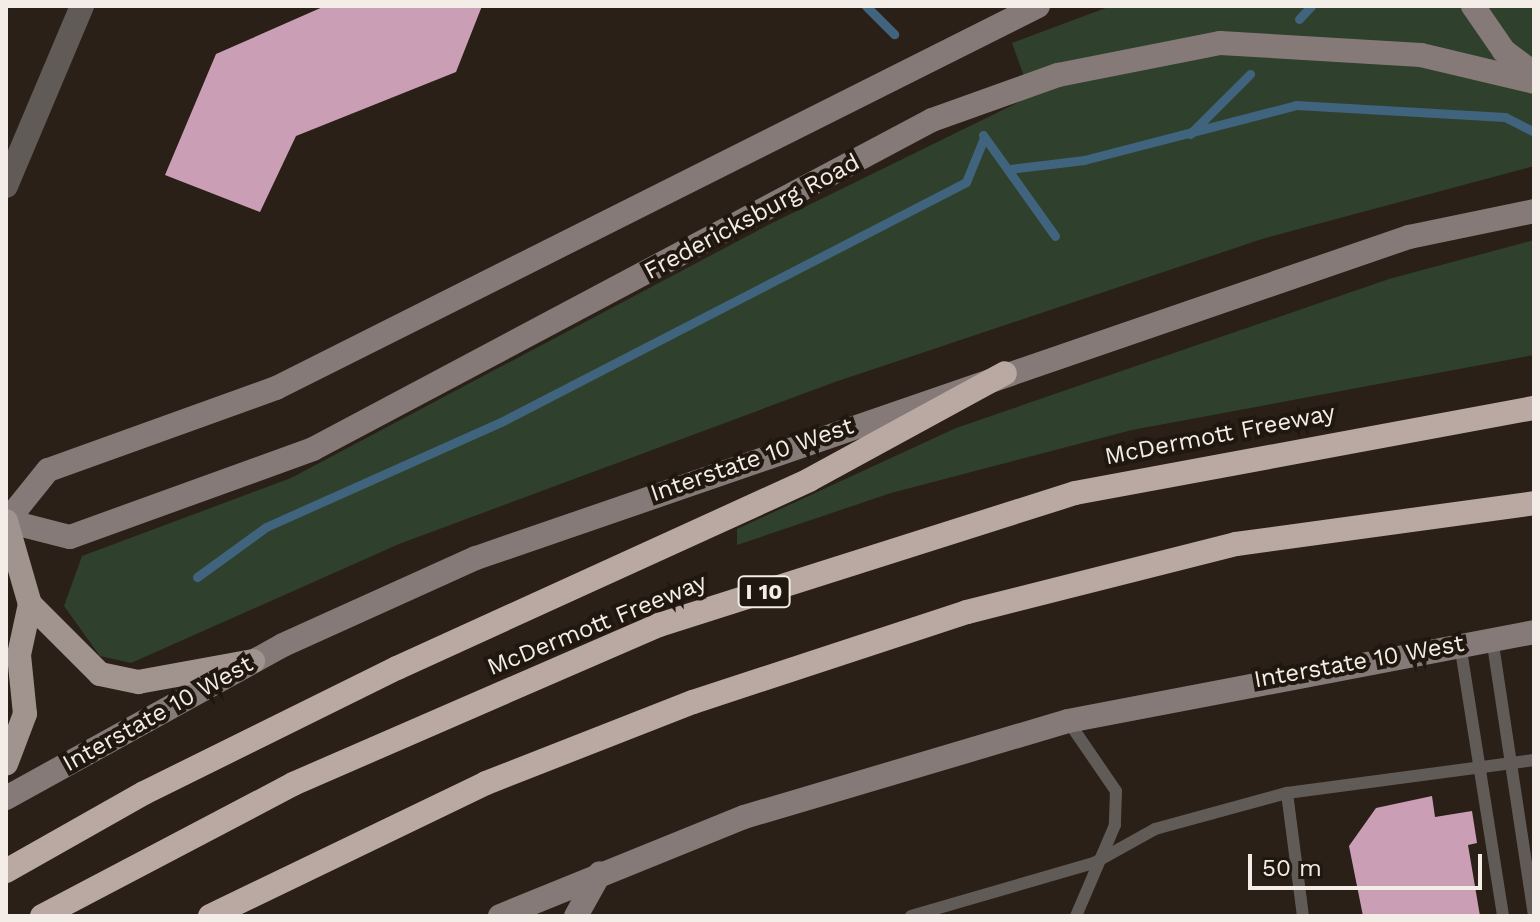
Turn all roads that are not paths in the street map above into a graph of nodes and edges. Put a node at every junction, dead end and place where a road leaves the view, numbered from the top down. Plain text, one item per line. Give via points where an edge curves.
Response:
1 (82, 6) edge
2 (1473, 6) edge
3 (1024, 8) edge
4 (1534, 74) edge
5 (1534, 82) edge
6 (6, 186) edge
7 (1534, 211) edge
8 (1005, 373) junction
9 (1534, 408) edge
10 (1534, 503) edge
11 (6, 521) edge
12 (30, 604) junction
13 (1534, 632) edge
14 (1492, 637) junction
15 (1460, 644) junction
16 (13, 648) edge
17 (253, 661) junction
18 (1068, 721) junction
19 (1534, 760) edge
20 (1510, 763) junction
21 (6, 764) edge
22 (1479, 767) junction
23 (1287, 793) junction
24 (6, 798) edge
25 (1094, 863) junction
26 (6, 871) edge
27 (600, 873) junction
28 (42, 916) edge
29 (210, 916) edge
30 (500, 916) edge
31 (576, 916) edge
32 (911, 916) edge
33 (1076, 916) edge
34 (1303, 916) edge
35 (1503, 916) edge
36 (1534, 916) edge

1 - 6 street
2 - 4 main road via 1504,51
3 - 11 main road via 276,388 48,470
5 - 11 main road, Fredericksburg Road via 1421,55 1220,43 1058,75 932,120 313,449 70,537
7 - 8 main road, Interstate 10 West via 1409,237
8 - 17 main road, Interstate 10 West via 476,558
8 - 26 highway via 809,480 397,668 144,793
9 - 28 highway, McDermott Freeway / I 10 via 1075,493 659,625 293,784
10 - 29 highway via 1236,544 967,612 693,702 486,783
11 - 12 main road
12 - 16 main road
12 - 17 main road via 100,674 138,682
13 - 14 main road, Interstate 10 West
14 - 15 main road, Interstate 10 West
14 - 20 lane
15 - 18 main road, Interstate 10 West
15 - 22 lane
16 - 21 main road via 25,714
17 - 24 main road, Interstate 10 West
18 - 25 lane via 1116,791 1115,825
18 - 27 main road, Interstate 10 West via 744,817
19 - 20 lane
20 - 22 lane
20 - 36 lane
22 - 23 lane
22 - 35 lane
23 - 25 lane via 1155,829
23 - 34 lane
25 - 32 lane
25 - 33 lane
27 - 30 main road, Interstate 10 West
27 - 31 main road

